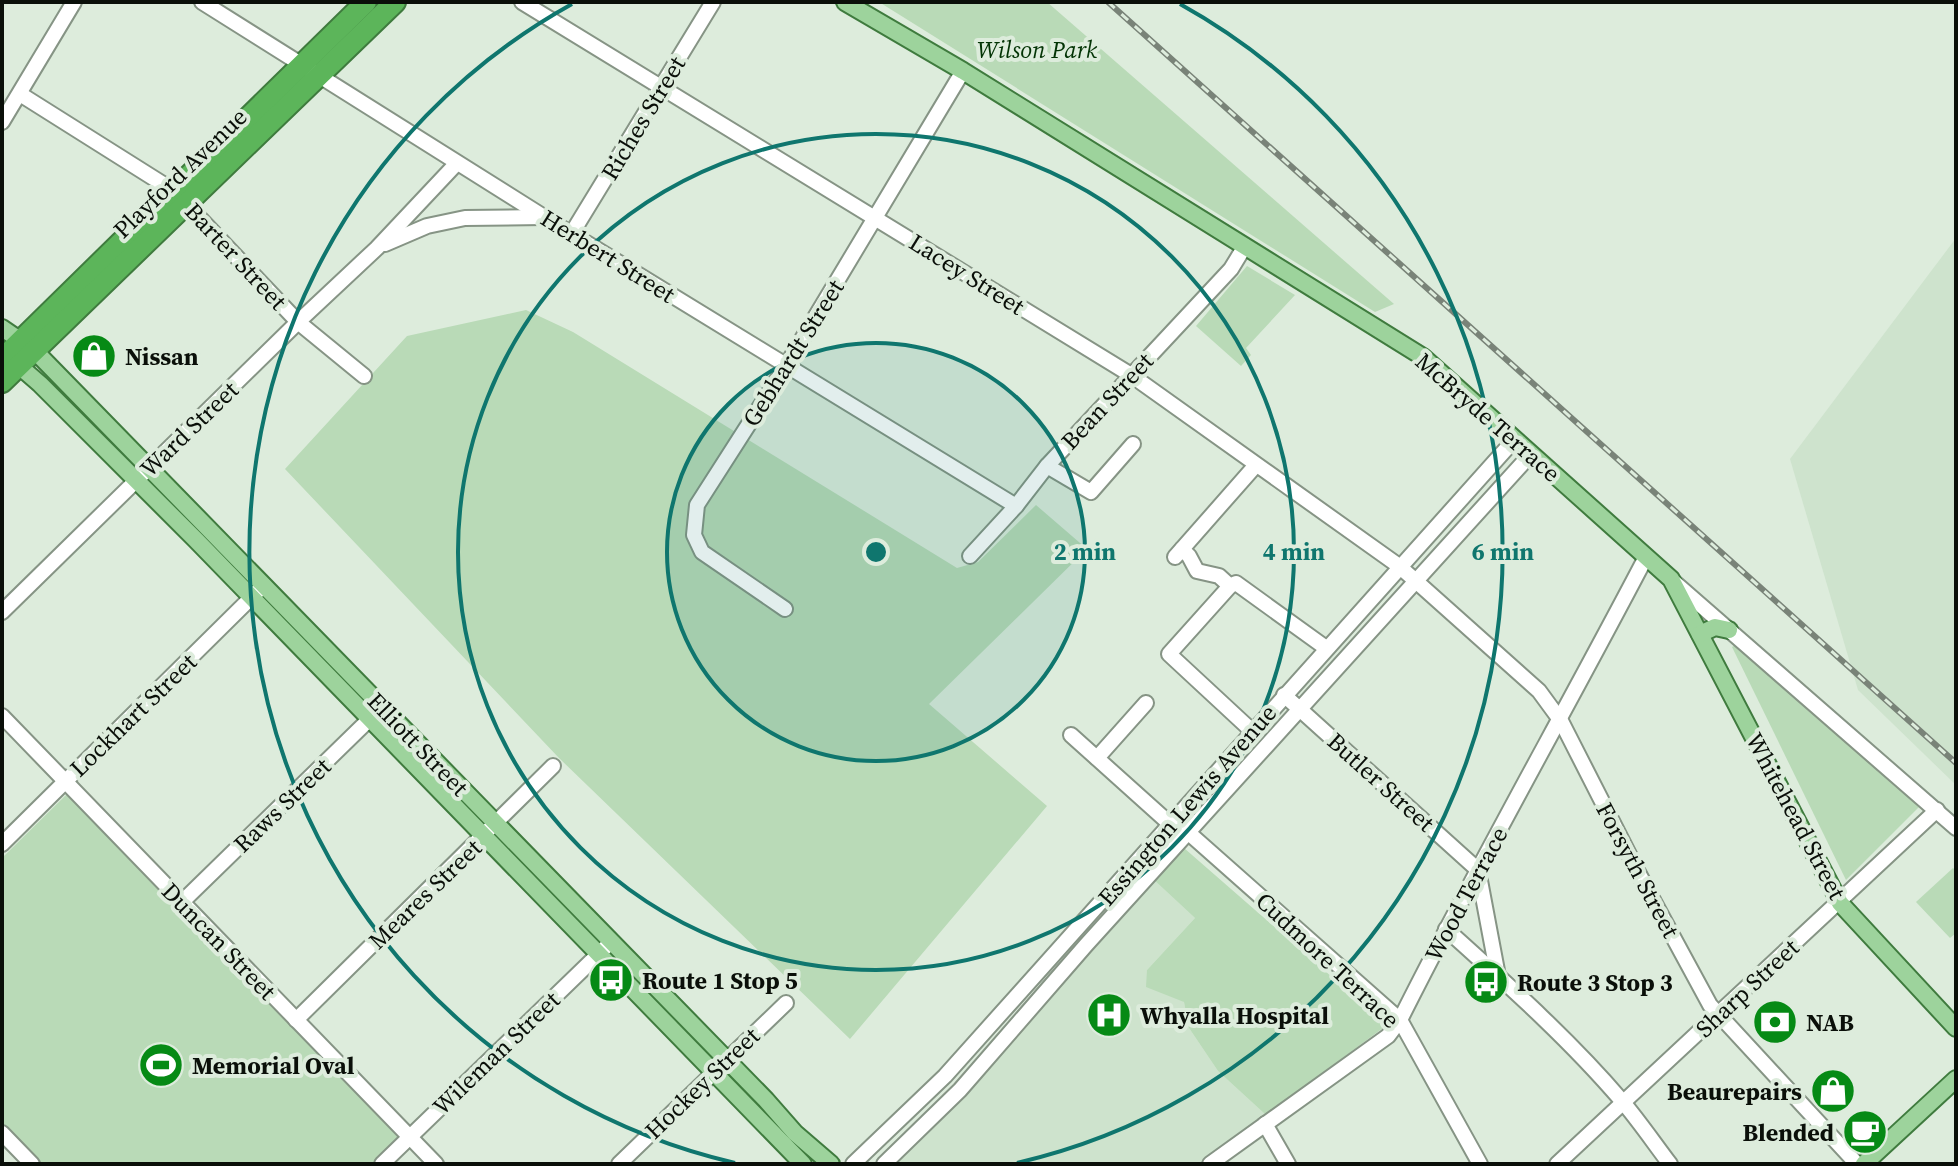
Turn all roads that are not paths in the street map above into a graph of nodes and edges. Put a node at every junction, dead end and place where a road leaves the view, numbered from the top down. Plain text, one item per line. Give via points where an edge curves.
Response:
1 (74, 2) edge
2 (202, 2) edge
3 (366, 2) edge
4 (395, 2) edge
5 (522, 2) edge
6 (713, 2) edge
7 (845, 2) edge
8 (310, 70) junction
9 (963, 71) junction
10 (662, 88) junction
11 (20, 94) junction
12 (2, 122) edge
13 (457, 163) junction
14 (180, 197) junction
15 (544, 217) junction
16 (875, 218) junction
17 (572, 233) junction
18 (1245, 246) junction
19 (377, 248) junction
20 (298, 322) junction
21 (2, 328) edge
22 (14, 353) edge
23 (786, 366) junction
24 (1131, 375) junction
25 (364, 376) dead end
26 (2, 382) edge
27 (1515, 439) junction
28 (1133, 444) dead end
29 (1531, 454) junction
30 (1256, 465) junction
31 (1047, 466) junction
32 (150, 469) junction
33 (137, 480) junction
34 (1016, 506) junction
35 (970, 556) dead end
36 (1646, 557) junction
37 (1399, 566) junction
38 (1671, 579) junction
39 (1415, 581) junction
40 (264, 585) junction
41 (1230, 586) junction
42 (252, 598) junction
43 (785, 609) dead end
44 (2, 612) edge
45 (1729, 630) junction
46 (1700, 634) junction
47 (1326, 648) junction
48 (1284, 695) junction
49 (1146, 703) dead end
50 (1301, 710) junction
51 (376, 713) junction
52 (2, 716) edge
53 (1561, 721) junction
54 (1252, 731) junction
55 (1071, 735) dead end
56 (1097, 758) junction
57 (553, 766) dead end
58 (65, 781) junction
59 (1937, 810) junction
60 (1171, 821) junction
61 (495, 823) junction
62 (1956, 828) edge
63 (1188, 832) junction
64 (484, 837) junction
65 (2, 844) edge
66 (1478, 870) junction
67 (181, 903) junction
68 (1840, 903) junction
69 (1446, 929) junction
70 (611, 942) junction
71 (598, 954) junction
72 (1498, 976) junction
73 (786, 1003) dead end
74 (1718, 1013) junction
75 (296, 1020) junction
76 (1400, 1020) junction
77 (1956, 1028) edge
78 (726, 1059) junction
79 (713, 1073) junction
80 (1956, 1079) edge
81 (1623, 1102) junction
82 (1265, 1124) junction
83 (2, 1133) edge
84 (409, 1138) junction
85 (32, 1164) edge
86 (382, 1164) edge
87 (436, 1164) edge
88 (619, 1164) edge
89 (803, 1164) edge
90 (831, 1164) edge
91 (853, 1164) edge
92 (884, 1164) edge
93 (1210, 1164) edge
94 (1288, 1164) edge
95 (1480, 1164) edge
96 (1557, 1164) edge
97 (1670, 1164) edge
98 (1857, 1164) edge
99 (1864, 1164) edge

1 - 11 street
2 - 8 street, Herbert Street
3 - 8 highway, Playford Avenue
4 - 8 highway, Playford Avenue
5 - 10 street, Lacey Street
6 - 10 street, Riches Street
7 - 9 main road, McBryde Terrace
8 - 13 street, Herbert Street
8 - 14 highway, Playford Avenue
9 - 16 street, Gebhardt Street
9 - 18 main road, McBryde Terrace
10 - 16 street, Lacey Street
10 - 17 street, Riches Street
11 - 12 street
11 - 14 street, Barter Street
13 - 15 street, Herbert Street
13 - 19 street, Ward Street
14 - 20 street, Barter Street
14 - 22 highway, Playford Avenue
15 - 17 street, Herbert Street
15 - 19 street, Ward Street via 465,218 427,226
16 - 23 street, Gebhardt Street
16 - 24 street, Lacey Street
17 - 23 street, Herbert Street
18 - 24 street, Bean Street via 1231,269
18 - 27 main road, McBryde Terrace via 1423,357
19 - 20 street, Ward Street
20 - 25 street, Barter Street
20 - 32 street, Ward Street
21 - 22 main road, Elliott Street
22 - 26 highway, Playford Avenue
22 - 32 main road, Elliott Street
22 - 33 main road, Elliott Street
23 - 34 street, Herbert Street
23 - 43 street, Gebhardt Street via 697,505 694,535 702,552
24 - 30 street, Lacey Street
24 - 31 street, Bean Street
27 - 29 main road, McBryde Terrace
27 - 37 street, Essington Lewis Avenue
28 - 31 street via 1091,492
29 - 36 main road, McBryde Terrace
29 - 39 street, Essington Lewis Avenue
30 - 37 street, Lacey Street
30 - 41 street via 1179,553 1189,556 1197,571 1219,576
31 - 34 street, Bean Street
32 - 33 street, Ward Street
32 - 40 main road, Elliott Street
33 - 42 main road, Elliott Street
33 - 44 street, Ward Street
34 - 35 street, Bean Street
36 - 38 main road, McBryde Terrace
36 - 53 street, Wood Terrace
37 - 39 street, Lacey Street
37 - 47 street, Essington Lewis Avenue
38 - 45 street, McBryde Terrace
38 - 46 main road, Whitehead Street
39 - 50 street, Essington Lewis Avenue
39 - 53 street, Forsyth Street via 1539,691
40 - 42 street, Lockhart Street
40 - 51 main road, Elliott Street
41 - 47 street via 1236,583
41 - 54 street via 1169,654
42 - 51 main road, Elliott Street
42 - 58 street, Lockhart Street
45 - 46 main road via 1715,627
45 - 59 street, McBryde Terrace
46 - 68 main road, Whitehead Street
47 - 48 street, Essington Lewis Avenue
48 - 50 street, Butler Street
48 - 54 street, Essington Lewis Avenue
49 - 56 street
50 - 63 street, Essington Lewis Avenue
50 - 66 street, Butler Street
51 - 61 main road, Elliott Street
51 - 64 main road, Elliott Street
51 - 67 street, Raws Street
52 - 58 street, Duncan Street
53 - 66 street, Wood Terrace
53 - 74 street, Forsyth Street
54 - 60 street, Essington Lewis Avenue
55 - 56 street, Cudmore Terrace
56 - 60 street, Cudmore Terrace
57 - 61 street, Meares Street
58 - 65 street, Lockhart Street
58 - 67 street, Duncan Street
59 - 62 street, McBryde Terrace
59 - 68 street, Sharp Street
60 - 63 street, Cudmore Terrace
60 - 91 street, Essington Lewis Avenue via 945,1076
61 - 64 street, Meares Street
61 - 70 main road, Elliott Street
63 - 76 street, Cudmore Terrace
63 - 92 street, Essington Lewis Avenue via 960,1090
64 - 71 main road, Elliott Street
64 - 75 street, Meares Street
66 - 69 street, Wood Terrace
66 - 72 street
67 - 75 street, Duncan Street
68 - 74 street, Sharp Street
68 - 77 main road, Whitehead Street
69 - 72 street
69 - 76 street, Wood Terrace
70 - 71 street, Wileman Street
70 - 78 main road, Elliott Street
71 - 79 main road, Elliott Street
71 - 84 street, Wileman Street
72 - 81 street
73 - 78 street, Hockey Street
74 - 81 street, Sharp Street
74 - 98 street, Forsyth Street
75 - 84 street, Duncan Street
76 - 82 street, Wood Terrace via 1388,1036
76 - 95 street, Cudmore Terrace
78 - 79 street, Hockey Street
78 - 90 main road, Elliott Street
79 - 88 street, Hockey Street
79 - 89 main road, Elliott Street
80 - 99 main road
81 - 96 street, Sharp Street
81 - 97 street
82 - 93 street, Wood Terrace
82 - 94 street
83 - 85 street
84 - 86 street, Wileman Street
84 - 87 street, Duncan Street

